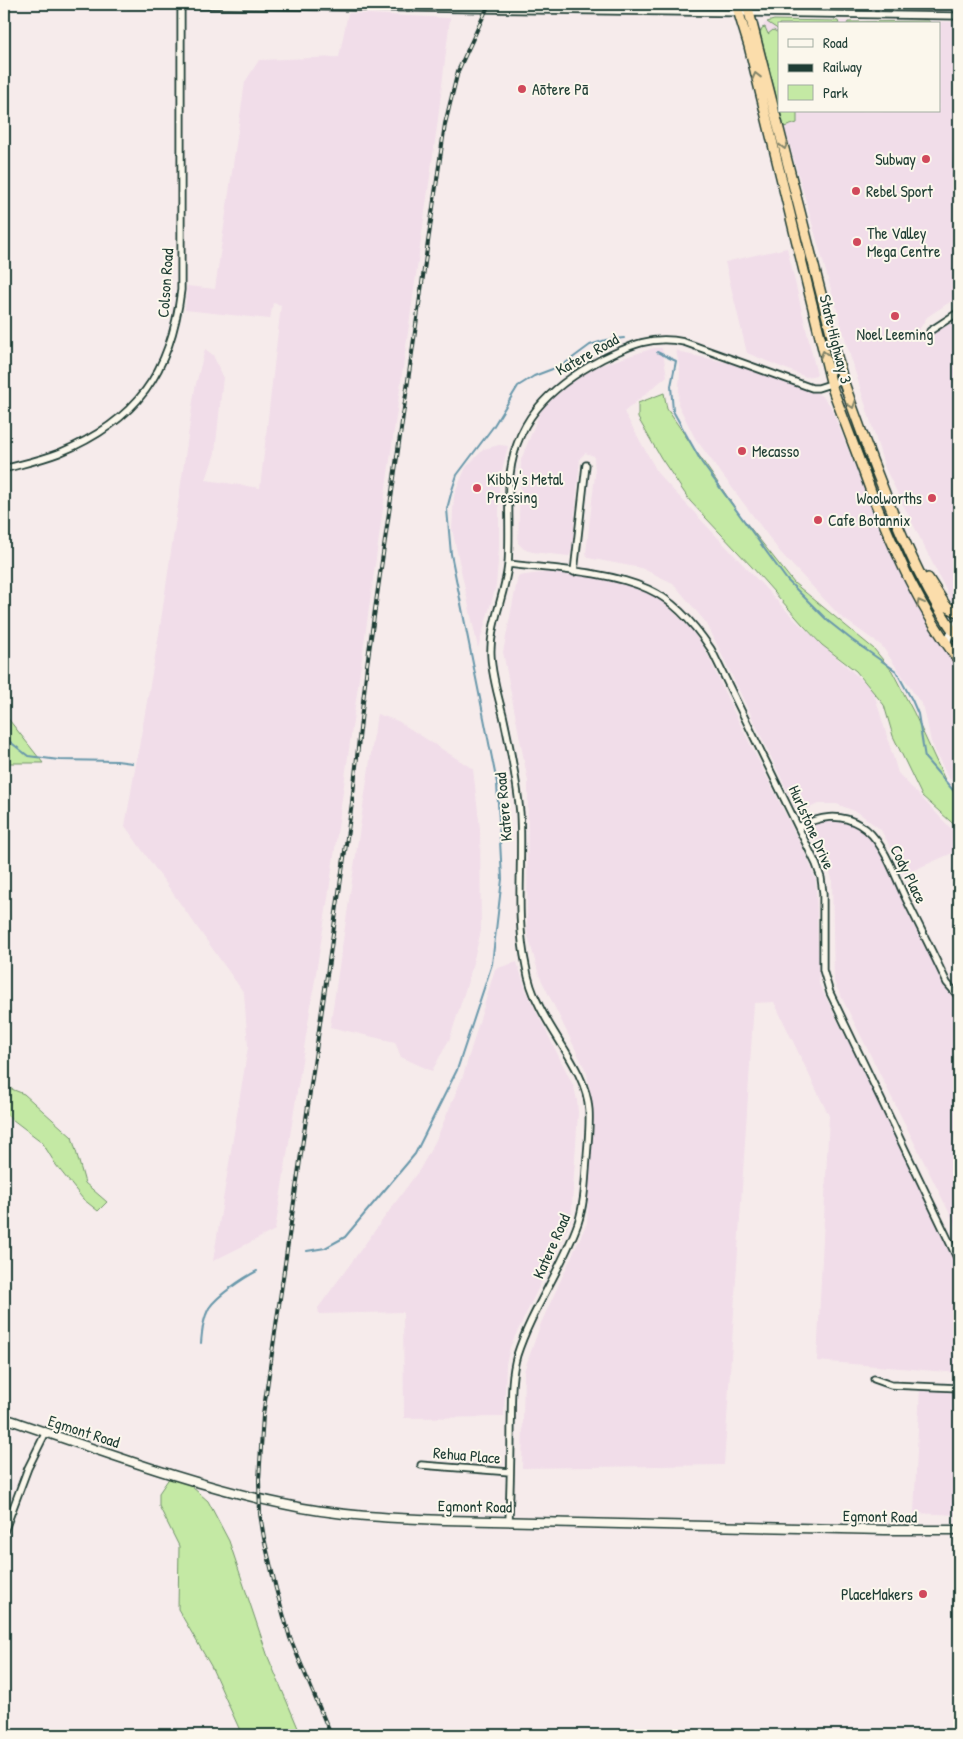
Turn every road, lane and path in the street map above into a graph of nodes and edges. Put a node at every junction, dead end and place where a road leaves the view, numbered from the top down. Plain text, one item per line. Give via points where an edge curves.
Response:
1 (129, 4) edge
2 (181, 4) edge
3 (747, 4) edge
4 (258, 5) edge
5 (381, 6) edge
6 (434, 6) edge
7 (737, 8) edge
8 (750, 13) junction
9 (959, 16) edge
10 (959, 142) edge
11 (959, 197) edge
12 (806, 229) junction
13 (794, 232) junction
14 (959, 312) edge
15 (930, 331) dead end
16 (843, 380) junction
17 (832, 384) junction
18 (586, 465) dead end
19 (4, 468) edge
20 (911, 556) junction
21 (508, 564) junction
22 (574, 572) junction
23 (959, 613) edge
24 (959, 620) edge
25 (952, 629) junction
26 (959, 639) edge
27 (947, 644) junction
28 (959, 661) edge
29 (798, 827) junction
30 (959, 997) edge
31 (956, 1249) edge
32 (959, 1262) edge
33 (874, 1379) dead end
34 (959, 1388) edge
35 (4, 1418) edge
36 (46, 1432) junction
37 (421, 1465) dead end
38 (510, 1472) junction
39 (509, 1521) junction
40 (959, 1530) edge
41 (4, 1532) edge

1 - 2 street
2 - 4 street
2 - 19 street, Colson Road via 181,290 165,357 138,400 108,426 57,454
3 - 8 highway, State Highway 3
4 - 5 street
5 - 6 street
6 - 7 street
7 - 8 street
13 -> 7 highway, State Highway 3
8 - 9 street
8 -> 12 highway, State Highway 3
10 - 11 street
12 - 13 highway
12 - 16 highway, State Highway 3
17 -> 13 highway, State Highway 3
14 - 15 street
16 - 17 street, Katere Road
16 -> 20 highway, State Highway 3
17 - 21 street, Katere Road via 812,388 697,346 668,339 628,346 588,366 549,394 523,430 512,462 509,484
27 -> 17 highway, State Highway 3 via 925,612 898,559
18 - 22 street
20 - 23 highway via 942,602
20 - 25 highway, State Highway 3
21 - 22 street, Hurlstone Drive
21 - 38 street, Katere Road via 491,651 520,810 522,942 528,977 538,1003 585,1089 589,1111 579,1220 516,1359 512,1380
22 - 29 street, Hurlstone Drive via 610,577 649,589 668,601 699,630 722,668
24 - 25 street
25 - 26 highway, State Highway 3
25 - 27 street
27 - 28 highway, State Highway 3
29 - 30 street, Cody Place via 826,817 838,817 855,822 870,832 947,983
29 - 31 street, Hurlstone Drive via 821,878 823,970 830,993
31 - 32 street, Hurlstone Drive
33 - 34 street via 891,1385
35 - 36 main road, Egmont Road
36 - 39 main road, Egmont Road via 214,1488 284,1505 389,1518
36 - 41 street via 28,1468
37 - 38 street, Rehua Place
38 - 39 street, Katere Road
39 - 40 main road, Egmont Road

